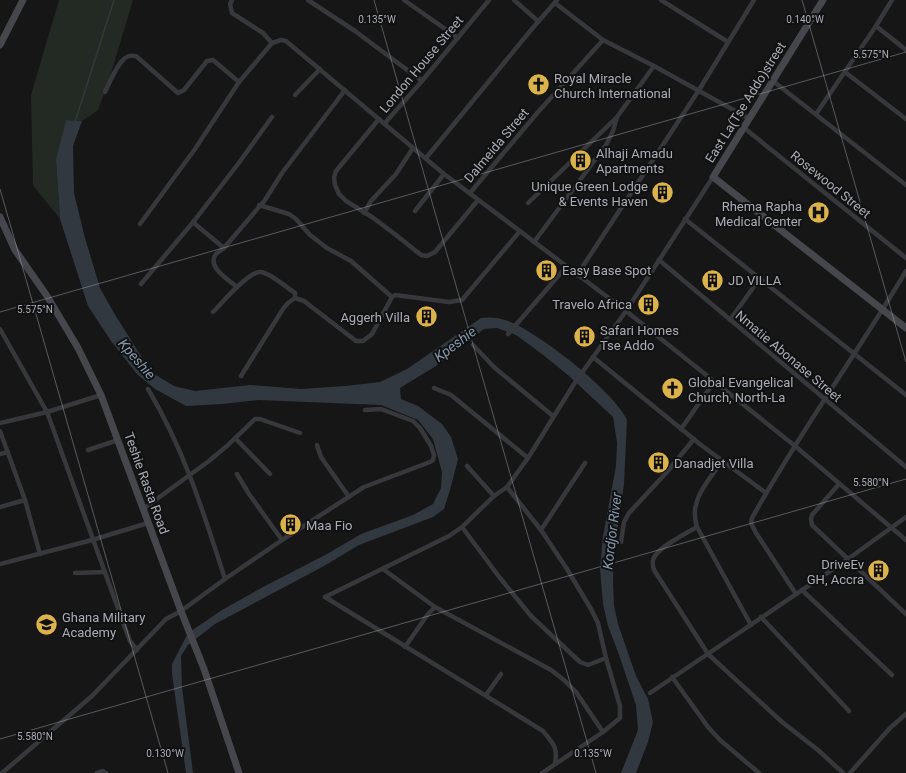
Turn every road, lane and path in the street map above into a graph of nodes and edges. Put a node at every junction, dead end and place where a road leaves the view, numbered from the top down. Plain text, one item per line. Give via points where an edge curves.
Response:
1 (23, 0) edge
2 (232, 0) edge
3 (308, 0) edge
4 (404, 0) edge
5 (489, 0) edge
6 (514, 0) edge
7 (661, 0) edge
8 (754, 0) edge
9 (823, 0) edge
10 (892, 0) edge
11 (556, 2) edge
12 (538, 21) junction
13 (876, 26) junction
14 (458, 38) junction
15 (603, 40) junction
16 (728, 42) junction
17 (272, 43) junction
18 (0, 45) edge
19 (906, 50) edge
20 (654, 66) junction
21 (320, 69) junction
22 (845, 72) junction
23 (422, 81) junction
24 (773, 81) junction
25 (239, 82) junction
26 (345, 90) junction
27 (699, 90) junction
28 (105, 92) dead end
29 (295, 95) dead end
30 (816, 114) junction
31 (272, 116) dead end
32 (617, 117) junction
33 (748, 118) junction
34 (379, 119) junction
35 (906, 119) edge
36 (385, 123) junction
37 (743, 127) junction
38 (413, 148) junction
39 (426, 158) junction
40 (444, 174) junction
41 (713, 177) junction
42 (906, 185) edge
43 (470, 193) junction
44 (478, 200) junction
45 (528, 202) dead end
46 (259, 205) junction
47 (415, 211) dead end
48 (364, 212) junction
49 (0, 217) edge
50 (685, 219) junction
51 (194, 221) junction
52 (140, 224) dead end
53 (520, 231) junction
54 (534, 242) junction
55 (224, 248) junction
56 (906, 258) edge
57 (659, 260) junction
58 (566, 266) junction
59 (906, 271) edge
60 (577, 275) junction
61 (760, 278) junction
62 (141, 284) dead end
63 (237, 287) junction
64 (392, 297) junction
65 (294, 298) junction
66 (883, 310) junction
67 (213, 312) dead end
68 (626, 312) junction
69 (730, 320) junction
70 (906, 328) edge
71 (0, 329) edge
72 (508, 334) dead end
73 (473, 345) dead end
74 (854, 353) junction
75 (593, 357) junction
76 (241, 376) dead end
77 (714, 382) junction
78 (434, 388) dead end
79 (148, 389) dead end
80 (101, 395) junction
81 (906, 395) edge
82 (824, 400) junction
83 (365, 410) dead end
84 (47, 412) junction
85 (553, 416) junction
86 (0, 423) edge
87 (681, 429) junction
88 (0, 431) edge
89 (300, 433) dead end
90 (235, 438) junction
91 (694, 439) junction
92 (118, 440) junction
93 (317, 445) dead end
94 (795, 446) junction
95 (88, 450) dead end
96 (8, 452) junction
97 (0, 454) edge
98 (528, 458) junction
99 (722, 461) junction
100 (585, 463) dead end
101 (467, 466) dead end
102 (906, 467) edge
103 (237, 474) dead end
104 (270, 474) dead end
105 (190, 475) junction
106 (839, 484) junction
107 (507, 487) junction
108 (766, 493) junction
109 (494, 496) junction
110 (349, 497) junction
111 (25, 500) junction
112 (0, 507) edge
113 (143, 509) junction
114 (906, 517) edge
115 (148, 523) junction
116 (462, 527) junction
117 (696, 527) junction
118 (892, 528) junction
119 (541, 530) junction
120 (92, 540) junction
121 (282, 540) junction
122 (906, 540) edge
123 (621, 542) dead end
124 (40, 554) junction
125 (848, 559) junction
126 (0, 564) edge
127 (383, 569) junction
128 (105, 572) junction
129 (74, 573) dead end
130 (225, 579) junction
131 (802, 590) junction
132 (796, 594) junction
133 (435, 607) junction
134 (181, 611) junction
135 (906, 614) edge
136 (761, 617) junction
137 (751, 625) junction
138 (405, 647) junction
139 (136, 650) junction
140 (708, 654) junction
141 (606, 658) junction
142 (501, 674) dead end
143 (892, 675) dead end
144 (672, 677) junction
145 (650, 693) dead end
146 (486, 695) junction
147 (849, 711) dead end
148 (906, 714) edge
149 (602, 732) junction
150 (555, 764) junction
151 (2, 773) edge
152 (97, 773) edge
153 (106, 773) edge
154 (239, 773) edge
155 (542, 773) edge
156 (759, 773) edge
157 (843, 773) edge
158 (850, 773) edge

1 - 18 main road
2 - 17 street via 232,13 263,33
3 - 23 street
4 - 14 street
5 - 14 street, London House Street
6 - 12 street
7 - 16 street
8 - 16 street
9 - 24 main road, East La(Tse Addo)street
10 - 13 street
11 - 12 street
11 - 15 street
12 - 39 street
13 - 19 street
13 - 22 street
14 - 23 street, London House Street
15 - 20 street
15 - 43 street, Dalmeida Street
16 - 27 street
17 - 21 street via 286,41
17 - 25 street
20 - 27 street
20 - 32 street
21 - 26 street
21 - 29 street
22 - 30 street
22 - 35 street
23 - 36 street, London House Street
24 - 30 street
24 - 33 main road, East La(Tse Addo)street
25 - 28 street via 210,60 178,94 136,56 127,56 121,61
25 - 52 street via 195,149
26 - 34 street
26 - 46 street
27 - 33 street
27 - 60 street
30 - 42 street
31 - 51 street
32 - 45 street
32 - 54 street via 606,145
33 - 37 main road, East La(Tse Addo)street
34 - 36 street
34 - 48 street via 336,171 334,177 342,198
36 - 38 street
37 - 41 main road, East La(Tse Addo)street
37 - 56 street, Rosewood Street
38 - 39 street
38 - 48 street via 396,174
39 - 40 street
40 - 43 street
40 - 47 street
41 - 50 street
41 - 66 main road
43 - 44 street
44 - 48 street via 435,252 426,256 421,255
44 - 53 street
46 - 55 street
46 - 64 street via 289,214 310,235 351,262
49 - 80 main road, Teshie Rasta Road via 15,250 47,296 78,348
50 - 57 street
50 - 61 street
51 - 55 street
51 - 62 street
53 - 54 street
53 - 64 street via 462,300 453,302 398,294
54 - 58 street
55 - 63 street via 216,254 214,264 217,270
57 - 68 street
57 - 69 street, Nmatie Abonase Street
58 - 60 street
58 - 72 street
59 - 66 street
60 - 68 street
61 - 69 street
61 - 74 street
63 - 65 street via 260,272 295,293
63 - 67 street
64 - 65 street via 372,334 363,341 356,341 304,301
65 - 76 street via 283,310
66 - 70 main road
66 - 74 street
68 - 75 street
68 - 77 street
69 - 82 street, Nmatie Abonase Street
71 - 84 street
73 - 85 street via 495,368
74 - 81 street
74 - 82 street
75 - 85 street
75 - 87 street
77 - 87 street
77 - 94 street
78 - 98 street via 452,395
79 - 105 street via 160,409
80 - 84 street
80 - 92 main road, Teshie Rasta Road
82 - 94 street
82 - 102 street, Nmatie Abonase Street
83 - 110 street via 382,409 413,421 420,428 434,455 430,462 364,488
84 - 86 street
84 - 120 street
85 - 98 street
87 - 91 street
88 - 96 street
89 - 90 street via 257,419 252,420
90 - 104 street
90 - 105 street
91 - 99 street
91 - 123 street via 629,513 624,522
92 - 95 street
92 - 113 main road, Teshie Rasta Road
93 - 110 street via 321,457
94 - 106 street
94 - 108 street
96 - 97 street
96 - 111 street
98 - 107 street
99 - 108 street
99 - 117 street via 695,505
100 - 119 street
101 - 109 street
103 - 121 street
105 - 113 street
105 - 130 street
106 - 118 street
106 - 125 street via 811,519 812,525
107 - 109 street
107 - 119 street
108 - 132 street via 751,523
109 - 116 street
110 - 121 street
111 - 112 street
111 - 124 street
113 - 115 main road, Teshie Rasta Road
114 - 118 street
115 - 120 street
115 - 134 main road, Teshie Rasta Road
116 - 127 street
116 - 141 street via 531,616 580,662 588,665
117 - 137 street
117 - 140 street via 664,547 654,556 652,562 654,570
118 - 122 street
118 - 125 street
119 - 141 street via 591,609 598,623
120 - 124 street
120 - 128 street
121 - 130 street
124 - 126 street
125 - 131 street
125 - 135 street
127 - 133 street
127 - 138 street via 325,597
128 - 129 street
128 - 139 street via 130,641
130 - 134 street
131 - 132 street
131 - 143 street
132 - 136 street
133 - 138 street
133 - 149 street via 555,673 576,692
134 - 139 street via 166,619
134 - 154 main road, Teshie Rasta Road via 204,669
136 - 137 street
136 - 147 street
137 - 140 street
138 - 146 street
139 - 151 street via 92,696
140 - 144 street
140 - 157 street via 782,722
141 - 149 street via 621,711 620,718
142 - 146 street
144 - 145 street
144 - 156 street via 708,727
146 - 150 street via 543,731 553,742 557,754
148 - 158 street
149 - 150 street
150 - 155 street
152 - 153 street

